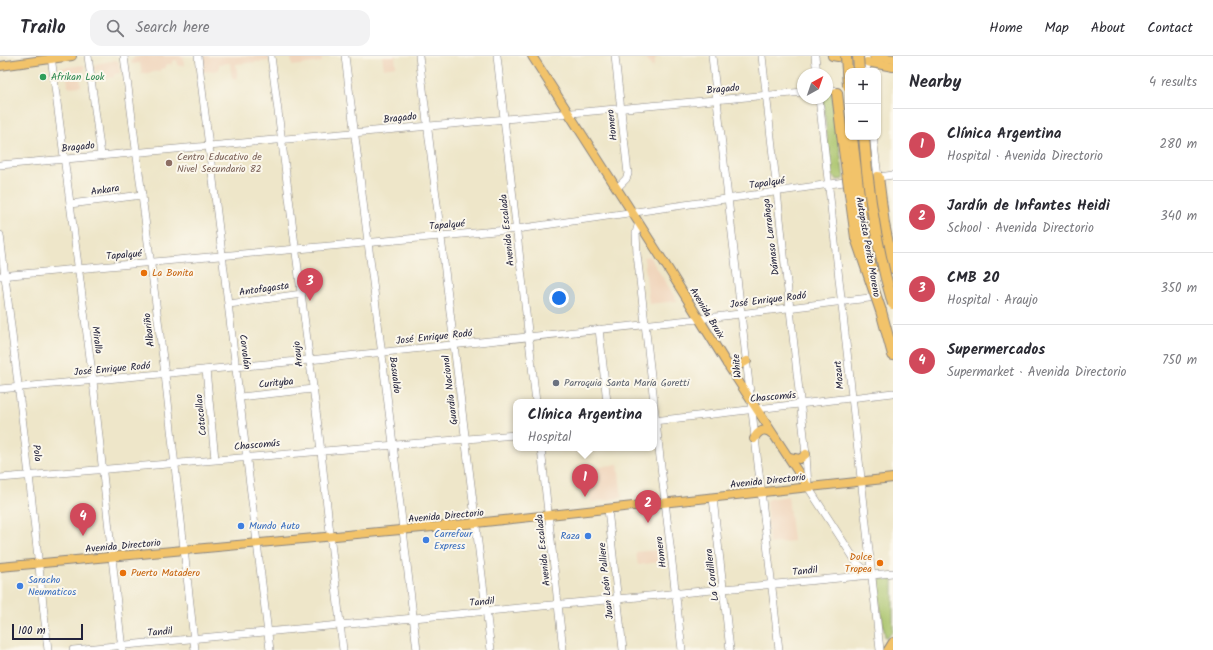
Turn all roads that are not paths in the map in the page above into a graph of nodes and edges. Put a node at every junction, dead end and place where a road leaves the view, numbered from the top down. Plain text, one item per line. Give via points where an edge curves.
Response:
1 (72, 56) edge
2 (88, 56) edge
3 (124, 56) edge
4 (198, 56) edge
5 (271, 56) edge
6 (345, 56) edge
7 (419, 56) edge
8 (497, 56) edge
9 (532, 56) edge
10 (614, 56) edge
11 (712, 56) edge
12 (762, 56) edge
13 (815, 56) edge
14 (839, 56) edge
15 (51, 57) edge
16 (866, 58) edge
17 (893, 59) edge
18 (0, 66) edge
19 (893, 67) edge
20 (816, 68) edge
21 (861, 68) edge
22 (867, 68) edge
23 (845, 76) edge
24 (833, 90) edge
25 (797, 92) edge
26 (837, 93) joint
27 (766, 95) junction
28 (716, 100) junction
29 (820, 104) edge
30 (620, 109) junction
31 (569, 114) junction
32 (504, 119) junction
33 (428, 126) junction
34 (845, 127) edge
35 (355, 133) junction
36 (281, 140) junction
37 (847, 140) edge
38 (864, 140) edge
39 (873, 140) edge
40 (209, 146) junction
41 (136, 151) junction
42 (100, 155) junction
43 (64, 159) junction
44 (0, 165) edge
45 (893, 175) edge
46 (878, 177) junction
47 (828, 184) junction
48 (617, 188) junction
49 (776, 192) junction
50 (142, 195) junction
51 (728, 199) junction
52 (70, 204) junction
53 (632, 212) junction
54 (639, 222) junction
55 (517, 229) junction
56 (0, 235) edge
57 (441, 236) junction
58 (368, 243) junction
59 (296, 250) junction
60 (223, 256) junction
61 (151, 263) junction
62 (893, 268) edge
63 (78, 269) junction
64 (2, 276) edge
65 (302, 294) junction
66 (869, 298) dead end
67 (841, 301) junction
68 (228, 304) junction
69 (893, 304) edge
70 (789, 307) junction
71 (741, 312) junction
72 (699, 319) junction
73 (645, 323) junction
74 (599, 329) junction
75 (529, 337) junction
76 (455, 345) junction
77 (382, 353) junction
78 (893, 355) edge
79 (309, 360) junction
80 (747, 360) junction
81 (727, 364) junction
82 (237, 367) junction
83 (206, 370) junction
84 (165, 374) junction
85 (92, 381) junction
86 (18, 387) junction
87 (0, 389) edge
88 (313, 389) junction
89 (893, 392) edge
90 (240, 397) junction
91 (852, 397) junction
92 (536, 399) edge
93 (607, 399) edge
94 (654, 399) edge
95 (750, 400) junction
96 (800, 405) junction
97 (753, 409) junction
98 (657, 421) edge
99 (513, 435) edge
100 (774, 436) junction
101 (657, 437) edge
102 (466, 438) junction
103 (754, 439) junction
104 (394, 444) junction
105 (321, 450) junction
106 (541, 451) edge
107 (806, 454) junction
108 (247, 456) junction
109 (789, 457) junction
110 (215, 458) junction
111 (175, 462) junction
112 (101, 469) junction
113 (29, 476) junction
114 (0, 478) edge
115 (893, 478) edge
116 (862, 482) junction
117 (808, 487) junction
118 (760, 492) junction
119 (713, 498) junction
120 (665, 503) junction
121 (608, 509) junction
122 (550, 515) junction
123 (476, 523) junction
124 (403, 530) junction
125 (330, 537) junction
126 (257, 544) junction
127 (184, 550) junction
128 (112, 557) junction
129 (39, 564) junction
130 (0, 568) edge
131 (893, 572) edge
132 (871, 575) junction
133 (771, 584) junction
134 (724, 589) junction
135 (676, 594) junction
136 (618, 599) junction
137 (559, 605) junction
138 (486, 612) junction
139 (413, 618) junction
140 (340, 625) junction
141 (268, 632) junction
142 (194, 640) junction
143 (893, 642) edge
144 (122, 648) edge
145 (48, 650) edge
146 (73, 650) edge
147 (195, 650) edge
148 (270, 650) edge
149 (343, 650) edge
150 (417, 650) edge
151 (491, 650) edge
152 (563, 650) edge
153 (624, 650) edge
154 (682, 650) edge
155 (730, 650) edge
156 (778, 650) edge
157 (880, 650) edge
158 (888, 650) edge

1 - 15 main road
2 - 42 street
3 - 41 street, Albariño
4 - 40 street, Corvalán
5 - 36 street, Araujo
6 - 35 street, Basualdo
7 - 33 street, Guardia Nacional
8 - 32 street, Avenida Escalada
9 - 31 main road, Avenida Bruix
10 - 30 street, Homero
11 - 28 street, White
12 - 27 street, Dámaso Larrañaga
13 - 20 street
14 - 23 highway, bridge
15 - 18 main road
15 - 43 street, Miralla
16 - 17 main road
16 - 19 main road
16 - 21 highway, bridge
16 - 22 street
24 - 26 street
25 - 27 street, Bragado
26 - 34 highway, Autopista Perito Moreno
27 - 28 street, Bragado
27 - 49 street, Dámaso Larrañaga
28 - 30 street, Bragado
28 - 51 street, White
29 - 47 street, Mozart
30 - 31 street, Bragado
30 - 48 street, Homero via 628,174
31 - 32 street, Bragado
31 - 48 main road, Avenida Bruix
32 - 33 street, Bragado
32 - 55 street, Avenida Escalada
33 - 35 street, Bragado
33 - 57 street, Guardia Nacional
35 - 36 street, Bragado
35 - 58 street, Basualdo
36 - 40 street, Bragado
36 - 59 street, Araujo
37 - 78 highway, Autopista Perito Moreno, bridge via 856,238
38 - 69 highway, Autopista Perito Moreno, bridge via 869,190
39 - 46 street
40 - 41 street, Bragado
40 - 60 street, Corvalán
41 - 42 street, Bragado
41 - 50 street, Albariño
42 - 43 street, Bragado
43 - 44 street, Bragado
43 - 52 street, Miralla
45 - 46 street, Tapalqué
46 - 47 street, Tapalqué
46 - 62 highway
47 - 49 street, Tapalqué
47 - 67 street, Mozart
48 - 53 main road, Avenida Bruix
49 - 51 street, Tapalqué
49 - 70 street, Dámaso Larrañaga
50 - 52 street, Ankara
50 - 61 street, Albariño
51 - 53 street, Tapalqué
51 - 71 street, White
52 - 63 street, Miralla
53 - 54 main road, Avenida Bruix
53 - 55 street, Tapalqué
54 - 72 main road, Avenida Bruix
54 - 73 street, Homero via 636,233
55 - 57 street, Tapalqué
55 - 75 street, Avenida Escalada
56 - 64 street, Pola
57 - 58 street, Tapalqué
57 - 76 street, Guardia Nacional
58 - 59 street, Tapalqué
58 - 77 street, Basualdo
59 - 60 street, Tapalqué
59 - 65 street, Araujo
60 - 61 street, Tapalqué
60 - 68 street, Corvalán
61 - 63 street, Tapalqué
61 - 84 street, Albariño
63 - 64 street, Tapalqué
63 - 85 street, Miralla
64 - 86 street, Pola
65 - 68 street, Antofagasta
65 - 79 street, Araujo
66 - 67 street, José Enrique Rodó
67 - 70 street, José Enrique Rodó
67 - 91 street, Mozart
68 - 82 street, Corvalán
70 - 71 street, José Enrique Rodó
70 - 96 street, Dámaso Larrañaga
71 - 72 street, José Enrique Rodó
71 - 80 street, White
72 - 73 street, José Enrique Rodó
72 - 81 main road, Avenida Bruix
73 - 74 street, José Enrique Rodó
73 - 94 street, Homero
74 - 75 street, José Enrique Rodó
74 - 93 street
75 - 76 street, José Enrique Rodó
75 - 92 street, Avenida Escalada
76 - 77 street, José Enrique Rodó
76 - 102 street, Guardia Nacional
77 - 79 street, José Enrique Rodó
77 - 104 street, Basualdo
79 - 82 street, José Enrique Rodó
79 - 88 street, Araujo
80 - 81 main road via 736,367
80 - 95 street, White
81 - 95 main road, Avenida Bruix
82 - 83 street, José Enrique Rodó
82 - 90 street, Corvalán
83 - 84 street, José Enrique Rodó
83 - 110 street, Cotocollao
84 - 85 street, José Enrique Rodó
84 - 111 street, Albariño
85 - 86 street, José Enrique Rodó
85 - 112 street, Miralla
86 - 87 street, José Enrique Rodó
86 - 113 street, Pola
88 - 90 street, Curityba
88 - 105 street, Araujo
89 - 91 street, Chascomús
90 - 108 street, Corvalán
91 - 96 street, Chascomús
91 - 116 street, Mozart
95 - 97 main road, Avenida Bruix
96 - 97 street, Chascomús
96 - 107 street, Dámaso Larrañaga
97 - 98 street, Chascomús
97 - 100 main road, Avenida Bruix
97 - 103 street
99 - 102 street, Chascomús
100 - 103 main road via 767,430 762,430
100 - 109 main road, Avenida Bruix
101 - 120 street, Homero
102 - 104 street, Chascomús
102 - 123 street, Guardia Nacional
103 - 118 street
104 - 105 street, Chascomús
104 - 124 street, Basualdo
105 - 108 street, Chascomús
105 - 125 street, Araujo
106 - 122 street, Avenida Escalada
107 - 109 main road via 800,459
107 - 117 street, Dámaso Larrañaga
108 - 110 street, Chascomús
108 - 126 street, Corvalán
109 - 117 main road, Avenida Bruix
110 - 111 street, Chascomús
111 - 112 street, Chascomús
111 - 127 street, Albariño
112 - 113 street, Chascomús
112 - 128 street, Miralla
113 - 114 street, Chascomús
113 - 129 street, Pola
115 - 116 main road, Avenida Directorio
116 - 117 main road, Avenida Directorio
116 - 132 street, Mozart
117 - 118 main road, Avenida Directorio
117 - 132 street, Avenida Bruix via 857,563
118 - 119 main road, Avenida Directorio
118 - 133 street
119 - 120 main road, Avenida Directorio
119 - 134 street, La Cordillera
120 - 121 main road, Avenida Directorio
120 - 135 street, Homero
121 - 122 main road, Avenida Directorio
121 - 136 street, Juan León Palliere
122 - 123 main road, Avenida Directorio
122 - 137 street, Avenida Escalada
123 - 124 main road, Avenida Directorio
123 - 138 street, Guardia Nacional
124 - 125 main road, Avenida Directorio
124 - 139 street, Basualdo
125 - 126 main road, Avenida Directorio
125 - 140 street, Araujo
126 - 127 main road, Avenida Directorio
126 - 141 street, Corvalán
127 - 128 main road, Avenida Directorio
127 - 142 street, Albariño
128 - 129 main road, Avenida Directorio
128 - 144 street, Miralla
129 - 130 main road, Avenida Directorio
129 - 145 street, Pola
131 - 132 street, Tandil
132 - 133 street, Tandil
132 - 157 street, Mozart
133 - 134 street, Tandil
133 - 156 street
134 - 135 street, Tandil
134 - 155 street, La Cordillera
135 - 136 street, Tandil
135 - 154 street, Homero
136 - 137 street, Tandil
136 - 153 street, Juan León Palliere
137 - 138 street, Tandil
137 - 152 street, Avenida Escalada
138 - 139 street, Tandil
138 - 151 street, Guardia Nacional
139 - 140 street, Tandil
139 - 150 street, Basualdo
140 - 141 street, Tandil
140 - 149 street, Araujo
141 - 142 street, Tandil
141 - 148 street, Corvalán
142 - 144 street, Tandil
142 - 147 street, Albariño
143 - 158 main road
144 - 146 street, Tandil

